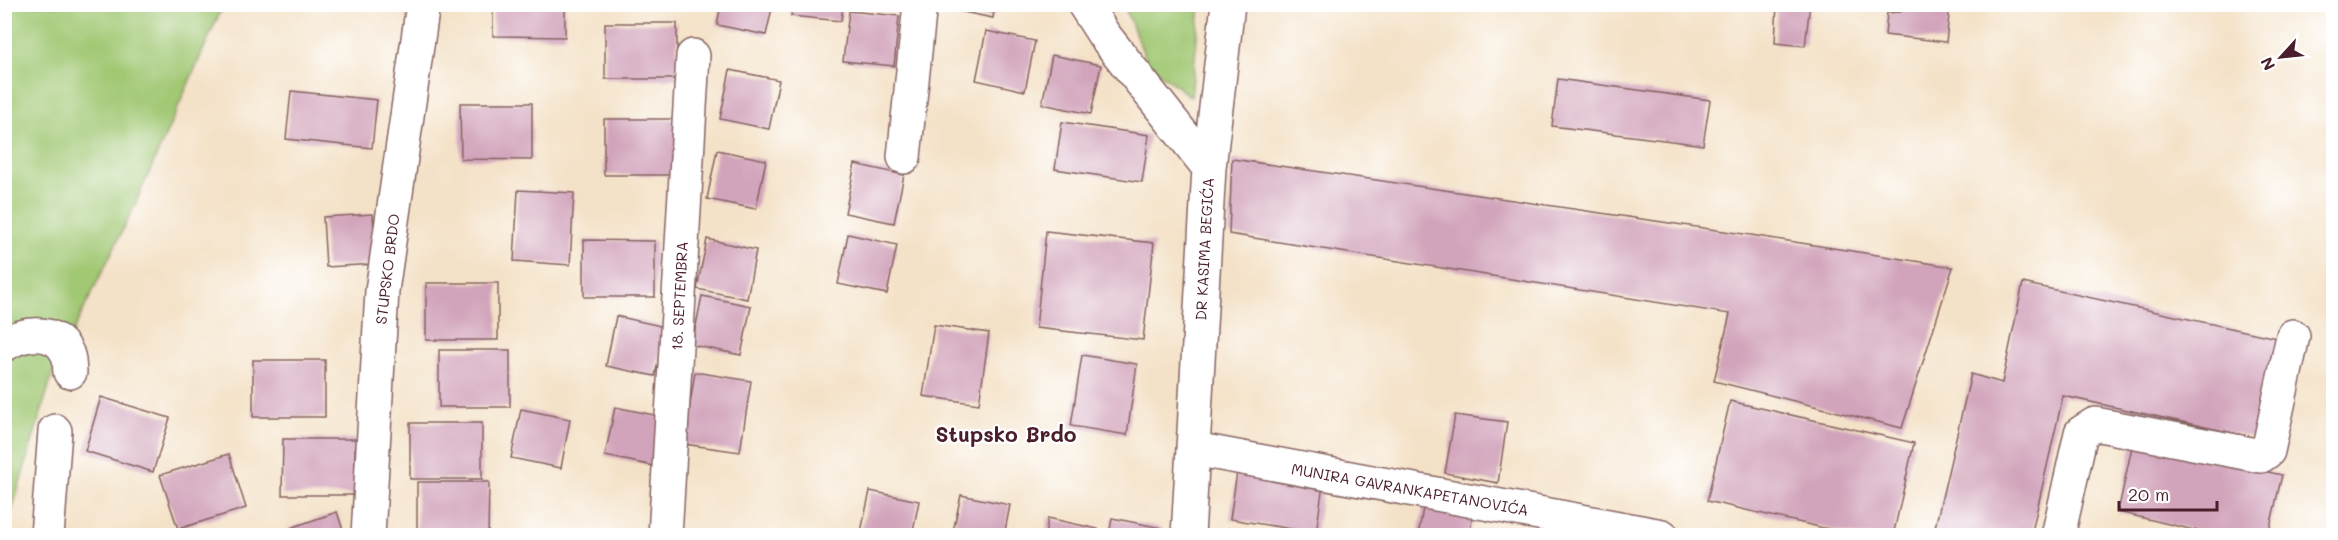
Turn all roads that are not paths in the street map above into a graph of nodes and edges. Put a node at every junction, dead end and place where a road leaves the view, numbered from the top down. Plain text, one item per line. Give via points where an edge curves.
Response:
1 (423, 4) edge
2 (920, 4) edge
3 (1084, 4) edge
4 (1228, 4) edge
5 (693, 56) dead end
6 (904, 157) dead end
7 (1209, 168) junction
8 (2293, 336) dead end
9 (4, 345) edge
10 (70, 372) dead end
11 (55, 431) dead end
12 (1194, 449) junction
13 (1662, 535) edge
14 (47, 536) edge
15 (368, 536) edge
16 (665, 536) edge
17 (1188, 536) edge
18 (2058, 536) edge

1 - 15 street, STUPSKO BRDO via 382,291
2 - 6 street
3 - 7 street, DR KASIMA BEGIĆA
4 - 7 street
5 - 16 street, 18. SEPTEMBRA
7 - 12 street, DR KASIMA BEGIĆA
8 - 18 street via 2268,451 2261,456 2095,424 2081,433
9 - 10 street via 21,336 46,334 68,353
11 - 14 street
12 - 13 street, MUNIRA GAVRANKAPETANOVIĆA
12 - 17 street, DR KASIMA BEGIĆA

